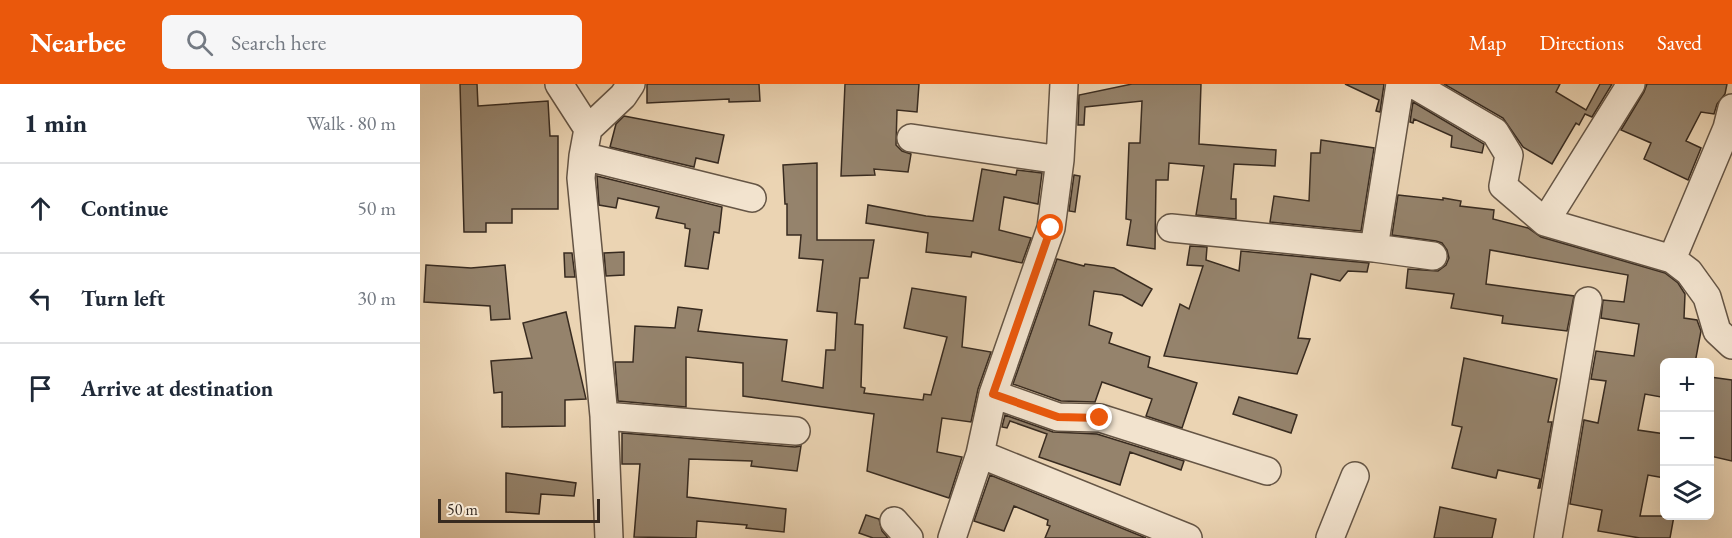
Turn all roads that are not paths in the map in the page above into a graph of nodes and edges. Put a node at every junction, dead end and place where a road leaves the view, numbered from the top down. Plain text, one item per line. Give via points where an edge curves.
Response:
1 (559, 84) edge
2 (631, 84) edge
3 (1064, 84) edge
4 (1400, 84) edge
5 (1413, 84) edge
6 (1631, 84) edge
7 (1730, 122) edge
8 (588, 129) junction
9 (911, 138) dead end
10 (583, 156) junction
11 (1060, 160) junction
12 (752, 198) dead end
13 (1545, 222) junction
14 (1171, 228) dead end
15 (1374, 248) junction
16 (1433, 256) dead end
17 (1672, 259) junction
18 (1588, 301) dead end
19 (1732, 345) edge
20 (993, 394) junction
21 (604, 416) junction
22 (796, 431) dead end
23 (980, 454) junction
24 (1267, 471) dead end
25 (1355, 476) dead end
26 (609, 538) edge
27 (952, 538) edge
28 (1188, 538) edge
29 (1330, 538) edge
30 (1548, 538) edge

1 - 8 street
2 - 8 street
3 - 11 street
4 - 15 street
5 - 13 street via 1495,132 1509,155 1503,186
6 - 13 street
7 - 17 street
8 - 10 street
9 - 11 street
10 - 12 street
10 - 21 street via 581,178
11 - 20 street via 1051,228
13 - 17 street
14 - 15 street
15 - 16 street
17 - 19 street via 1689,272 1707,297 1717,331
18 - 30 street
20 - 23 street
20 - 24 street via 1058,417 1100,418
21 - 22 street
21 - 26 street
23 - 27 street
23 - 28 street
25 - 29 street

